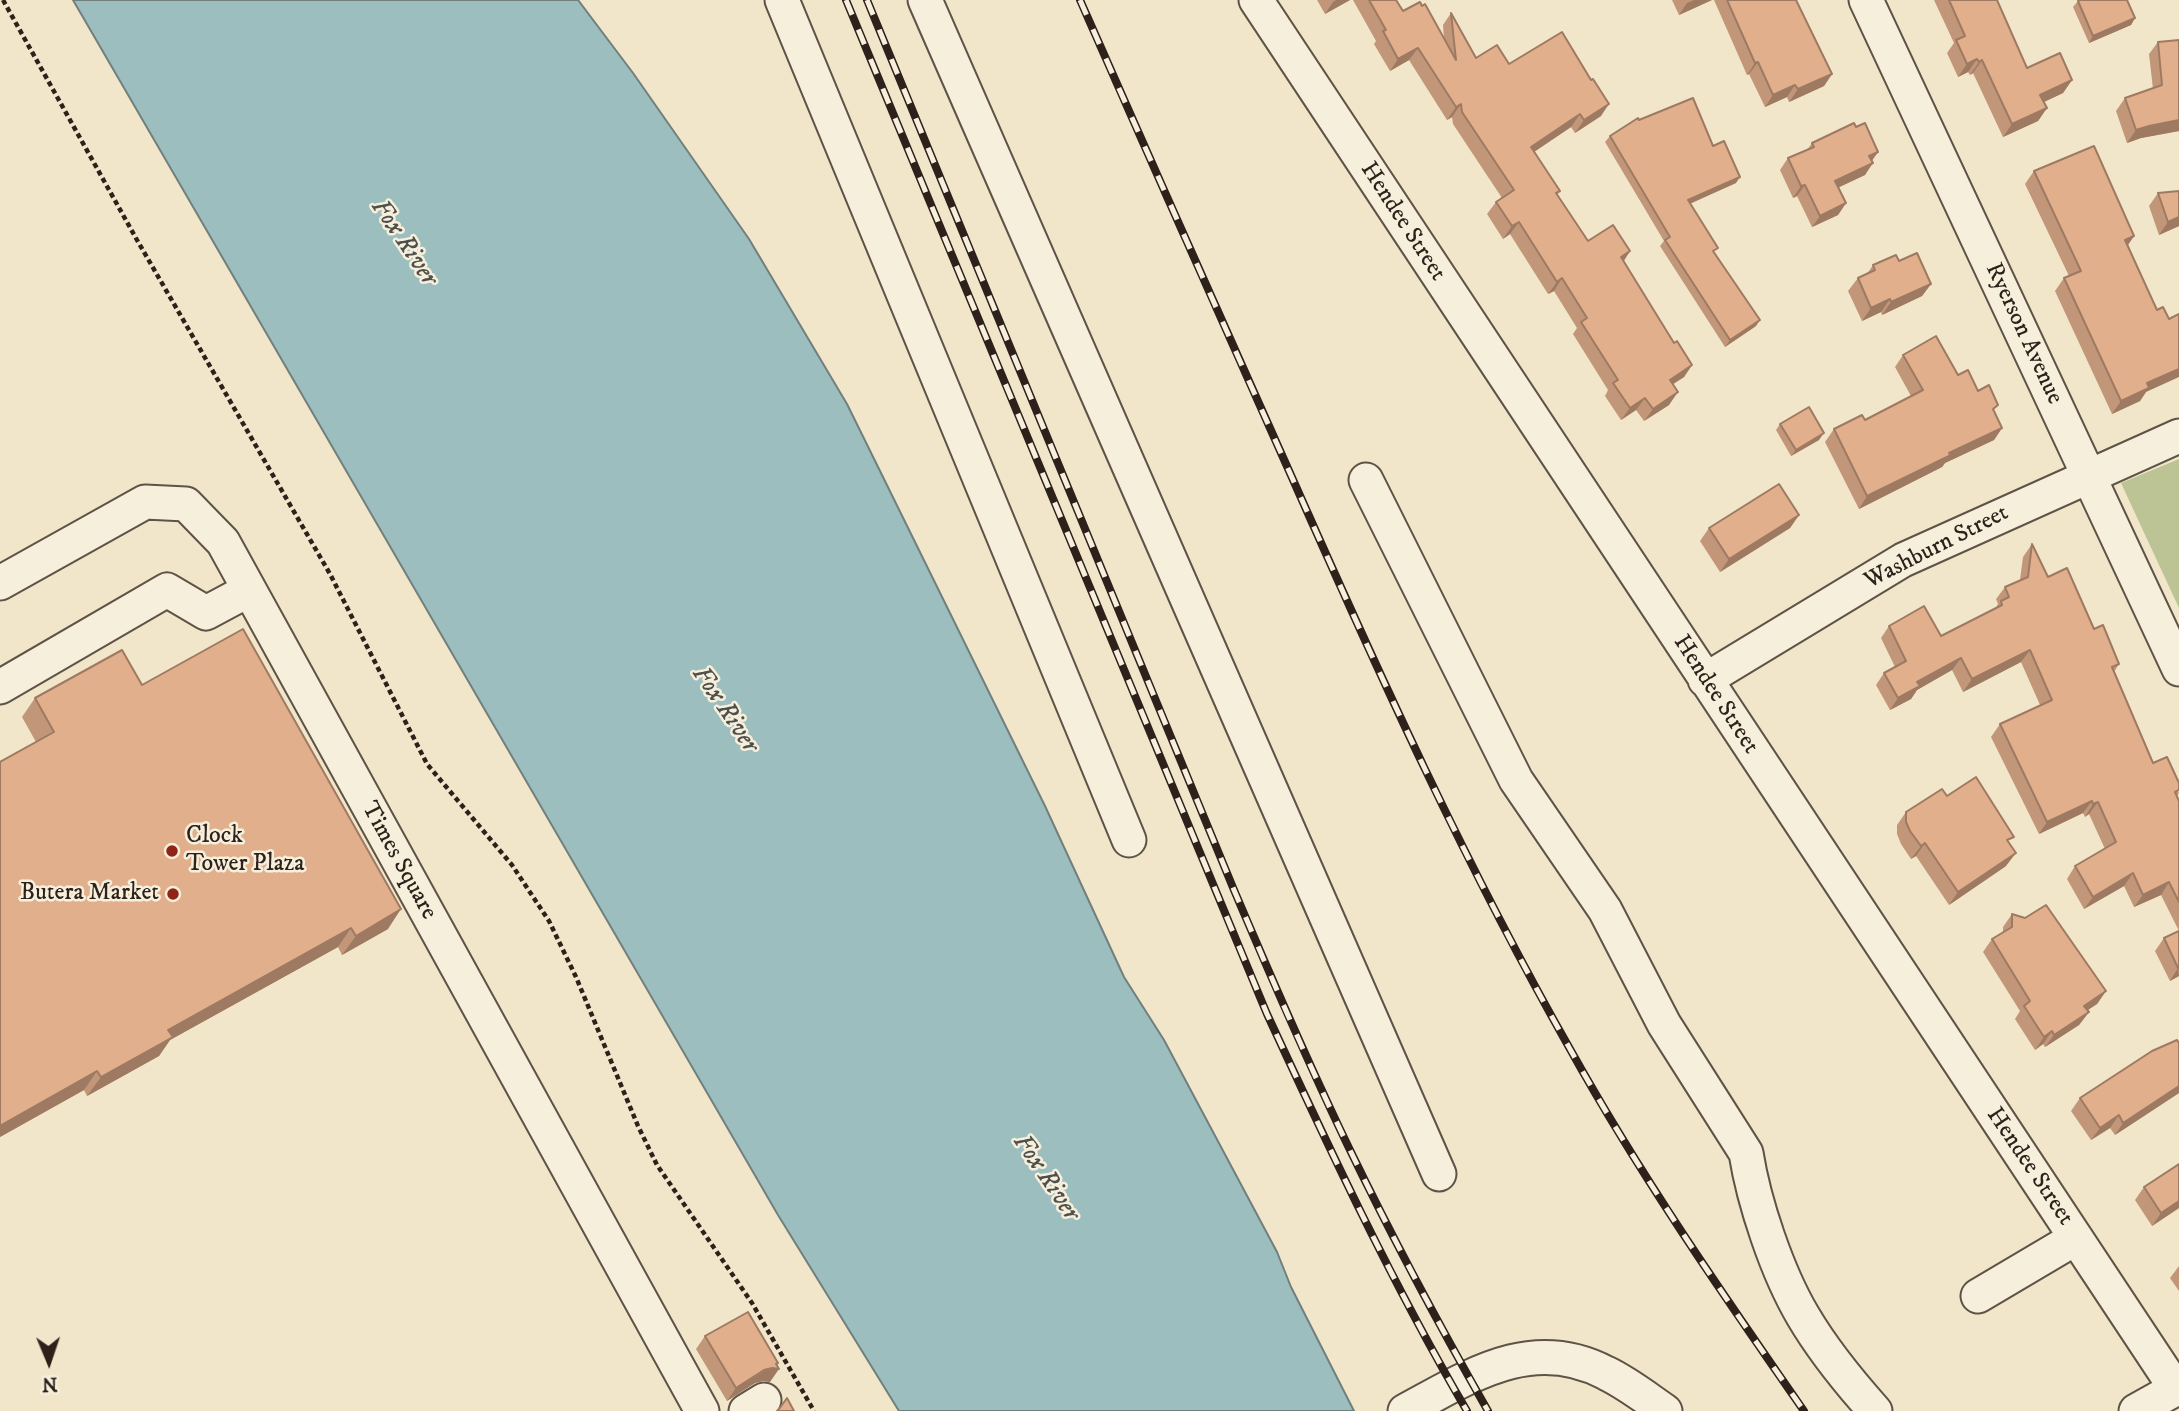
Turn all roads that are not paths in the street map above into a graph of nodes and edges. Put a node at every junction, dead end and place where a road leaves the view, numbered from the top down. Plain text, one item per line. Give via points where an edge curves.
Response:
1 (782, 0) edge
2 (925, 0) edge
3 (1255, 0) edge
4 (1866, 0) edge
5 (2179, 436) edge
6 (2089, 475) junction
7 (1366, 480) dead end
8 (1, 579) edge
9 (248, 590) junction
10 (2179, 669) edge
11 (1705, 680) junction
12 (0, 687) edge
13 (1129, 839) dead end
14 (1440, 1174) dead end
15 (2076, 1238) junction
16 (1978, 1296) dead end
17 (2177, 1388) edge
18 (702, 1411) edge
19 (1405, 1411) edge
20 (1665, 1411) edge
21 (1875, 1411) edge
22 (2136, 1411) edge

1 - 13 street
2 - 14 street
3 - 11 street, Hendee Street
4 - 6 street, Ryerson Avenue
5 - 6 street, Washburn Street
6 - 10 street, Ryerson Avenue
6 - 11 street, Washburn Street via 1903,560
7 - 21 street via 1516,780 1605,910 1664,1024 1746,1153 1749,1176 1779,1267 1803,1316
8 - 9 street, Times Square via 145,502 186,504 223,542
9 - 12 street via 206,613 167,590
9 - 18 street, Times Square
11 - 15 street, Hendee Street
15 - 16 street
15 - 17 street, Hendee Street
17 - 22 street
19 - 20 street via 1490,1367 1537,1356 1606,1372

